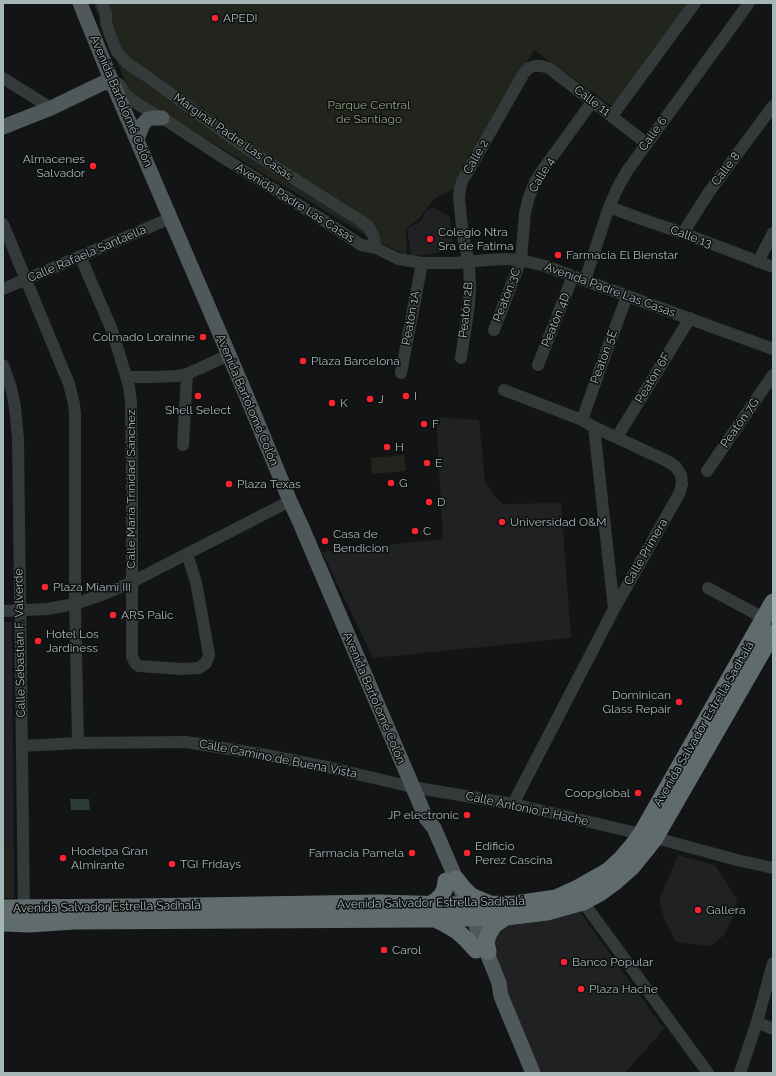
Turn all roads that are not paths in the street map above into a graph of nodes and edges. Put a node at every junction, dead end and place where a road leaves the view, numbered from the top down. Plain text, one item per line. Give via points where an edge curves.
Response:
1 (80, 3) edge
2 (695, 3) edge
3 (749, 3) edge
4 (104, 8) edge
5 (109, 31) junction
6 (97, 45) junction
7 (534, 66) joint
8 (3, 78) edge
9 (112, 82) junction
10 (592, 102) junction
11 (773, 106) edge
12 (51, 108) junction
13 (612, 116) junction
14 (162, 118) junction
15 (3, 127) edge
16 (137, 139) junction
17 (234, 140) junction
18 (646, 143) junction
19 (222, 157) junction
20 (609, 207) junction
21 (171, 218) junction
22 (3, 224) edge
23 (683, 233) junction
24 (773, 233) edge
25 (376, 248) junction
26 (80, 256) junction
27 (521, 260) junction
28 (469, 262) junction
29 (758, 262) junction
30 (422, 263) junction
31 (773, 267) edge
32 (579, 278) junction
33 (26, 280) junction
34 (3, 289) edge
35 (627, 296) junction
36 (690, 318) junction
37 (494, 330) dead end
38 (773, 348) edge
39 (229, 355) junction
40 (461, 358) dead end
41 (538, 365) dead end
42 (4, 368) edge
43 (401, 373) dead end
44 (187, 374) junction
45 (773, 375) edge
46 (127, 377) junction
47 (504, 390) dead end
48 (582, 420) junction
49 (594, 427) junction
50 (617, 437) junction
51 (183, 445) dead end
52 (707, 471) dead end
53 (290, 501) junction
54 (187, 554) junction
55 (132, 582) junction
56 (708, 588) dead end
57 (773, 602) edge
58 (75, 604) junction
59 (614, 609) junction
60 (3, 611) edge
61 (20, 611) junction
62 (768, 620) edge
63 (773, 633) edge
64 (78, 743) junction
65 (22, 746) junction
66 (412, 787) junction
67 (513, 804) junction
68 (648, 836) junction
69 (773, 868) edge
70 (451, 880) junction
71 (583, 902) junction
72 (3, 908) edge
73 (432, 911) junction
74 (464, 911) junction
75 (502, 911) junction
76 (24, 916) junction
77 (3, 923) edge
78 (482, 951) junction
79 (772, 968) edge
80 (757, 1022) junction
81 (773, 1029) edge
82 (741, 1072) edge
83 (533, 1073) edge
84 (708, 1073) edge

1 - 6 main road, Avenida Bartolomé Colón
2 - 13 street
3 - 18 street, Calle 6
4 - 5 street, Marginal Padre Las Casas
5 - 6 street
5 - 17 street, Marginal Padre Las Casas via 116,52 127,63
6 - 9 main road, Avenida Bartolomé Colón
7 - 10 street, Calle 11 via 548,68
7 - 28 street, Calle 2 via 524,73 462,181 459,198
8 - 12 street
9 - 12 main road via 103,83
9 - 14 street, Avenida Padre Las Casas via 119,84 124,93
9 - 16 main road, Avenida Bartolomé Colón
10 - 13 street, Calle 11
10 - 27 street, Calle 4 via 535,182 526,213
11 - 23 street, Calle 8 via 709,192
12 - 15 main road
13 - 18 street, Calle 11
14 - 16 main road via 148,119
14 - 19 street, Avenida Padre Las Casas
16 - 21 main road, Avenida Bartolomé Colón
17 - 19 street
17 - 25 street, Marginal Padre Las Casas via 368,226
18 - 20 street, Calle 6 via 627,171
19 - 25 street, Avenida Padre Las Casas via 361,245
20 - 23 street, Calle 13
20 - 32 street, Calle 6
21 - 26 street, Calle Rafaela Santaella
21 - 39 main road, Avenida Bartolomé Colón
22 - 33 street
23 - 29 street, Calle 13
24 - 29 street
25 - 30 street, Avenida Padre Las Casas via 398,259
26 - 33 street, Calle Rafaela Santaella
26 - 46 street, Calle María Trinidad Sánchez via 112,330
27 - 28 street, Avenida Padre Las Casas
27 - 32 street, Avenida Padre Las Casas
27 - 37 street, Peatón 3C
28 - 30 street, Avenida Padre Las Casas
28 - 40 street, Peatón 2B via 469,305
29 - 31 street, Calle 13
30 - 43 street, Peatón 1A
32 - 35 street, Avenida Padre Las Casas
32 - 41 street, Peatón 4D
33 - 34 street, Calle Rafaela Santaella
33 - 58 street via 69,384 74,404
35 - 36 street, Avenida Padre Las Casas
35 - 48 street, Peatón 5E
36 - 38 street, Avenida Padre Las Casas
36 - 50 street, Peatón 6F
39 - 44 street
39 - 53 main road, Avenida Bartolomé Colón
42 - 61 street, Calle Sebastián F. Valverde via 15,407 18,438
44 - 46 street
44 - 51 street
45 - 52 street, Peatón 7G
46 - 55 street, Calle María Trinidad Sánchez via 131,403
47 - 48 street, Calle Primera
48 - 49 street, Calle Primera
49 - 50 street, Calle Primera
49 - 59 street
50 - 59 street, Calle Primera via 676,467 681,474 682,484 679,494
53 - 54 street
53 - 66 main road, Avenida Bartolomé Colón
54 - 55 street
54 - 55 street, Calle María Trinidad Sánchez via 196,582 209,655 206,663 199,668 145,667 133,661
55 - 58 street
56 - 62 street
57 - 62 highway, Avenida Salvador Estrella Sadhalá
58 - 61 street
58 - 64 street
59 - 67 street, Calle Primera
60 - 61 street
61 - 65 street, Calle Sebastián F. Valverde
62 - 68 highway, Avenida Salvador Estrella Sadhalá
63 - 68 highway, Avenida Salvador Estrella Sadhalá
64 - 65 street, Calle Camino de Buena Vista
64 - 66 street, Calle Camino de Buena Vista via 204,744 266,754
65 - 76 street, Calle Sebastián F. Valverde
66 - 67 street, Calle Antonio P. Hache
66 - 70 main road, Avenida Bartolomé Colón via 426,818 434,828
67 - 68 street, Calle Antonio P. Hache
68 - 69 street, Calle Antonio P. Hache
68 - 71 highway, Avenida Salvador Estrella Sadhalá via 645,851 632,867 600,893
68 - 75 highway, Avenida Salvador Estrella Sadhalá via 634,845 608,871 578,888 556,898 515,904
70 - 73 highway
70 - 74 main road, Avenida Bartolomé Colón
70 - 75 highway via 472,896
71 - 75 highway, Avenida Salvador Estrella Sadhalá via 547,912
71 - 84 street
72 - 76 highway, Avenida Salvador Estrella Sadhalá
73 - 74 highway, Avenida Salvador Estrella Sadhalá
73 - 76 highway, Avenida Salvador Estrella Sadhalá via 379,903
73 - 78 highway via 445,924
74 - 75 highway, Avenida Salvador Estrella Sadhalá
74 - 78 main road, Avenida Bartolomé Colón
75 - 78 highway
76 - 77 highway, Avenida Salvador Estrella Sadhalá
78 - 83 main road, Avenida Bartolomé Colón via 499,983 501,996
79 - 80 street
80 - 81 street
80 - 82 street

